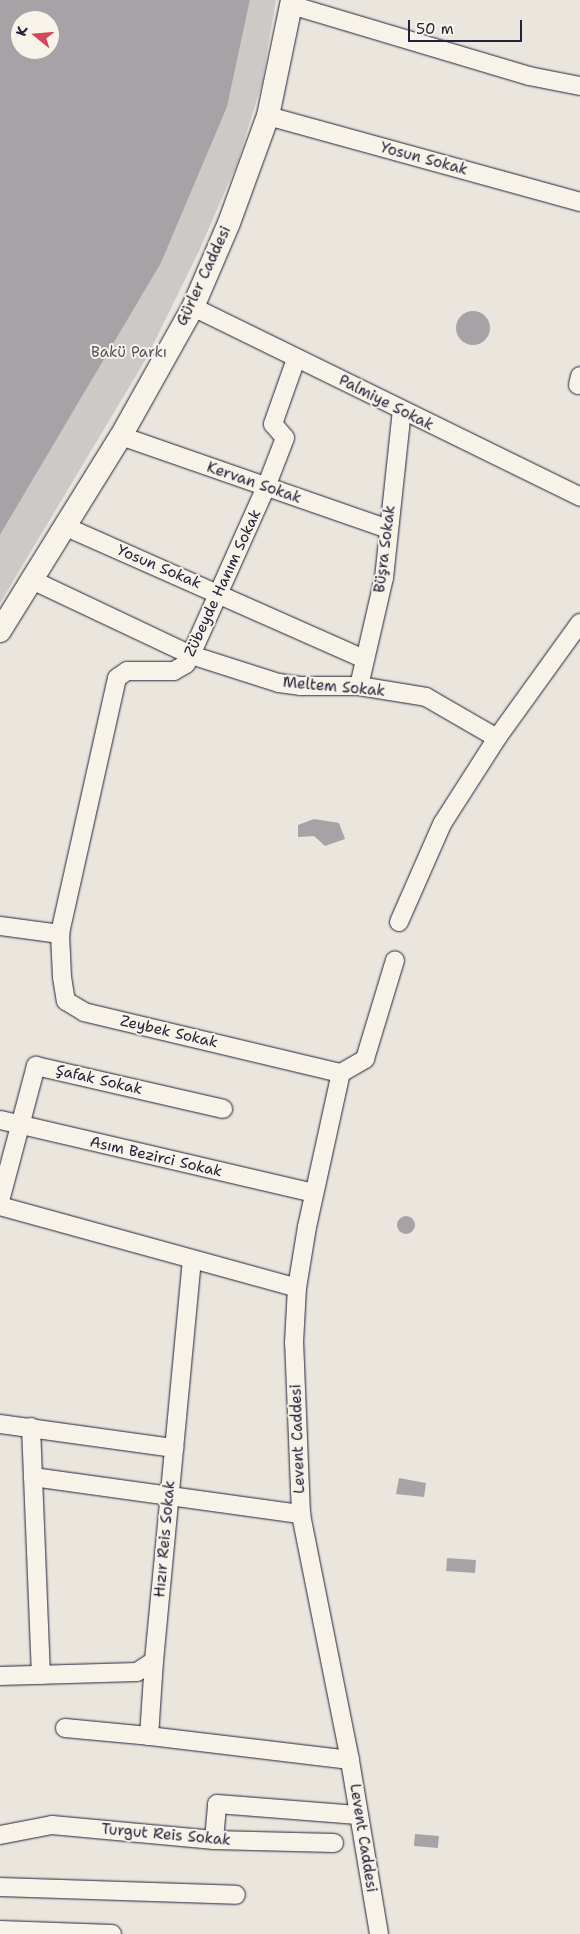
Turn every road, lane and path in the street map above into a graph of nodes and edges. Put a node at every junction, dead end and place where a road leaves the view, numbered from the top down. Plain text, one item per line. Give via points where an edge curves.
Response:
1 (291, 3) edge
2 (580, 86) edge
3 (268, 116) junction
4 (580, 202) edge
5 (193, 307) junction
6 (296, 360) junction
7 (402, 410) junction
8 (120, 436) junction
9 (266, 487) junction
10 (580, 497) edge
11 (64, 526) junction
12 (388, 529) junction
13 (30, 579) junction
14 (220, 594) junction
15 (580, 623) edge
16 (0, 631) edge
17 (191, 655) junction
18 (364, 660) junction
19 (359, 686) junction
20 (497, 738) junction
21 (399, 922) dead end
22 (0, 926) edge
23 (60, 934) junction
24 (395, 960) dead end
25 (341, 1073) junction
26 (223, 1109) dead end
27 (0, 1120) edge
28 (19, 1125) junction
29 (313, 1193) junction
30 (0, 1201) edge
31 (0, 1206) edge
32 (192, 1260) junction
33 (297, 1288) junction
34 (0, 1424) edge
35 (31, 1427) junction
36 (174, 1448) junction
37 (33, 1477) junction
38 (169, 1498) junction
39 (301, 1514) junction
40 (154, 1661) junction
41 (41, 1675) junction
42 (0, 1676) edge
43 (65, 1728) dead end
44 (148, 1736) junction
45 (350, 1760) junction
46 (358, 1815) junction
47 (0, 1835) edge
48 (214, 1840) junction
49 (334, 1843) dead end
50 (0, 1887) edge
51 (236, 1895) dead end
52 (0, 1930) edge
53 (112, 1934) edge
54 (378, 1934) edge

1 - 2 street via 528,76
1 - 3 street, Gürler Caddesi
3 - 4 street, Yosun Sokak
3 - 5 street, Gürler Caddesi via 229,223
5 - 6 street, Palmiye Sokak
5 - 8 street, Gürler Caddesi
6 - 7 street, Palmiye Sokak
6 - 9 street, Zübeyde Hanım Sokak via 272,424 285,438
7 - 10 street, Palmiye Sokak
7 - 12 street, Büşra Sokak
8 - 9 street, Kervan Sokak
8 - 11 street, Gürler Caddesi
9 - 12 street, Kervan Sokak
9 - 14 street, Zübeyde Hanım Sokak
11 - 13 street, Gürler Caddesi
11 - 14 street, Yosun Sokak
12 - 18 street, Büşra Sokak via 384,578
13 - 16 street, Gürler Caddesi
13 - 17 street, Meltem Sokak
14 - 17 street, Zübeyde Hanım Sokak
14 - 18 street, Yosun Sokak
15 - 20 street
17 - 19 street, Meltem Sokak via 279,683
17 - 23 street, Zübeyde Hanım Sokak via 186,664 174,671 127,671 117,678
18 - 19 street, Büşra Sokak
19 - 20 street, Meltem Sokak via 426,697
20 - 21 street via 442,824
22 - 23 street
23 - 25 street, Zeybek Sokak via 66,1001 84,1012
24 - 25 street via 364,1059
25 - 29 street, Levent Caddesi
26 - 28 street, Şafak Sokak via 36,1066
27 - 28 street, Asım Bezirci Sokak
28 - 29 street, Asım Bezirci Sokak
28 - 30 street
29 - 33 street, Levent Caddesi
31 - 32 street
32 - 33 street
32 - 36 street, Hızır Reis Sokak
33 - 39 street, Levent Caddesi via 294,1343
34 - 35 street
35 - 36 street
35 - 37 street
36 - 38 street, Hızır Reis Sokak
37 - 38 street
37 - 41 street
38 - 39 street
38 - 40 street, Hızır Reis Sokak
39 - 45 street, Levent Caddesi
40 - 41 street via 137,1672
40 - 44 street, Hızır Reis Sokak
41 - 42 street
43 - 44 street
44 - 45 street
45 - 46 street, Levent Caddesi
46 - 48 street via 217,1804
46 - 54 street, Levent Caddesi
47 - 48 street, Turgut Reis Sokak via 52,1825
48 - 49 street, Turgut Reis Sokak
50 - 51 street
52 - 53 street

